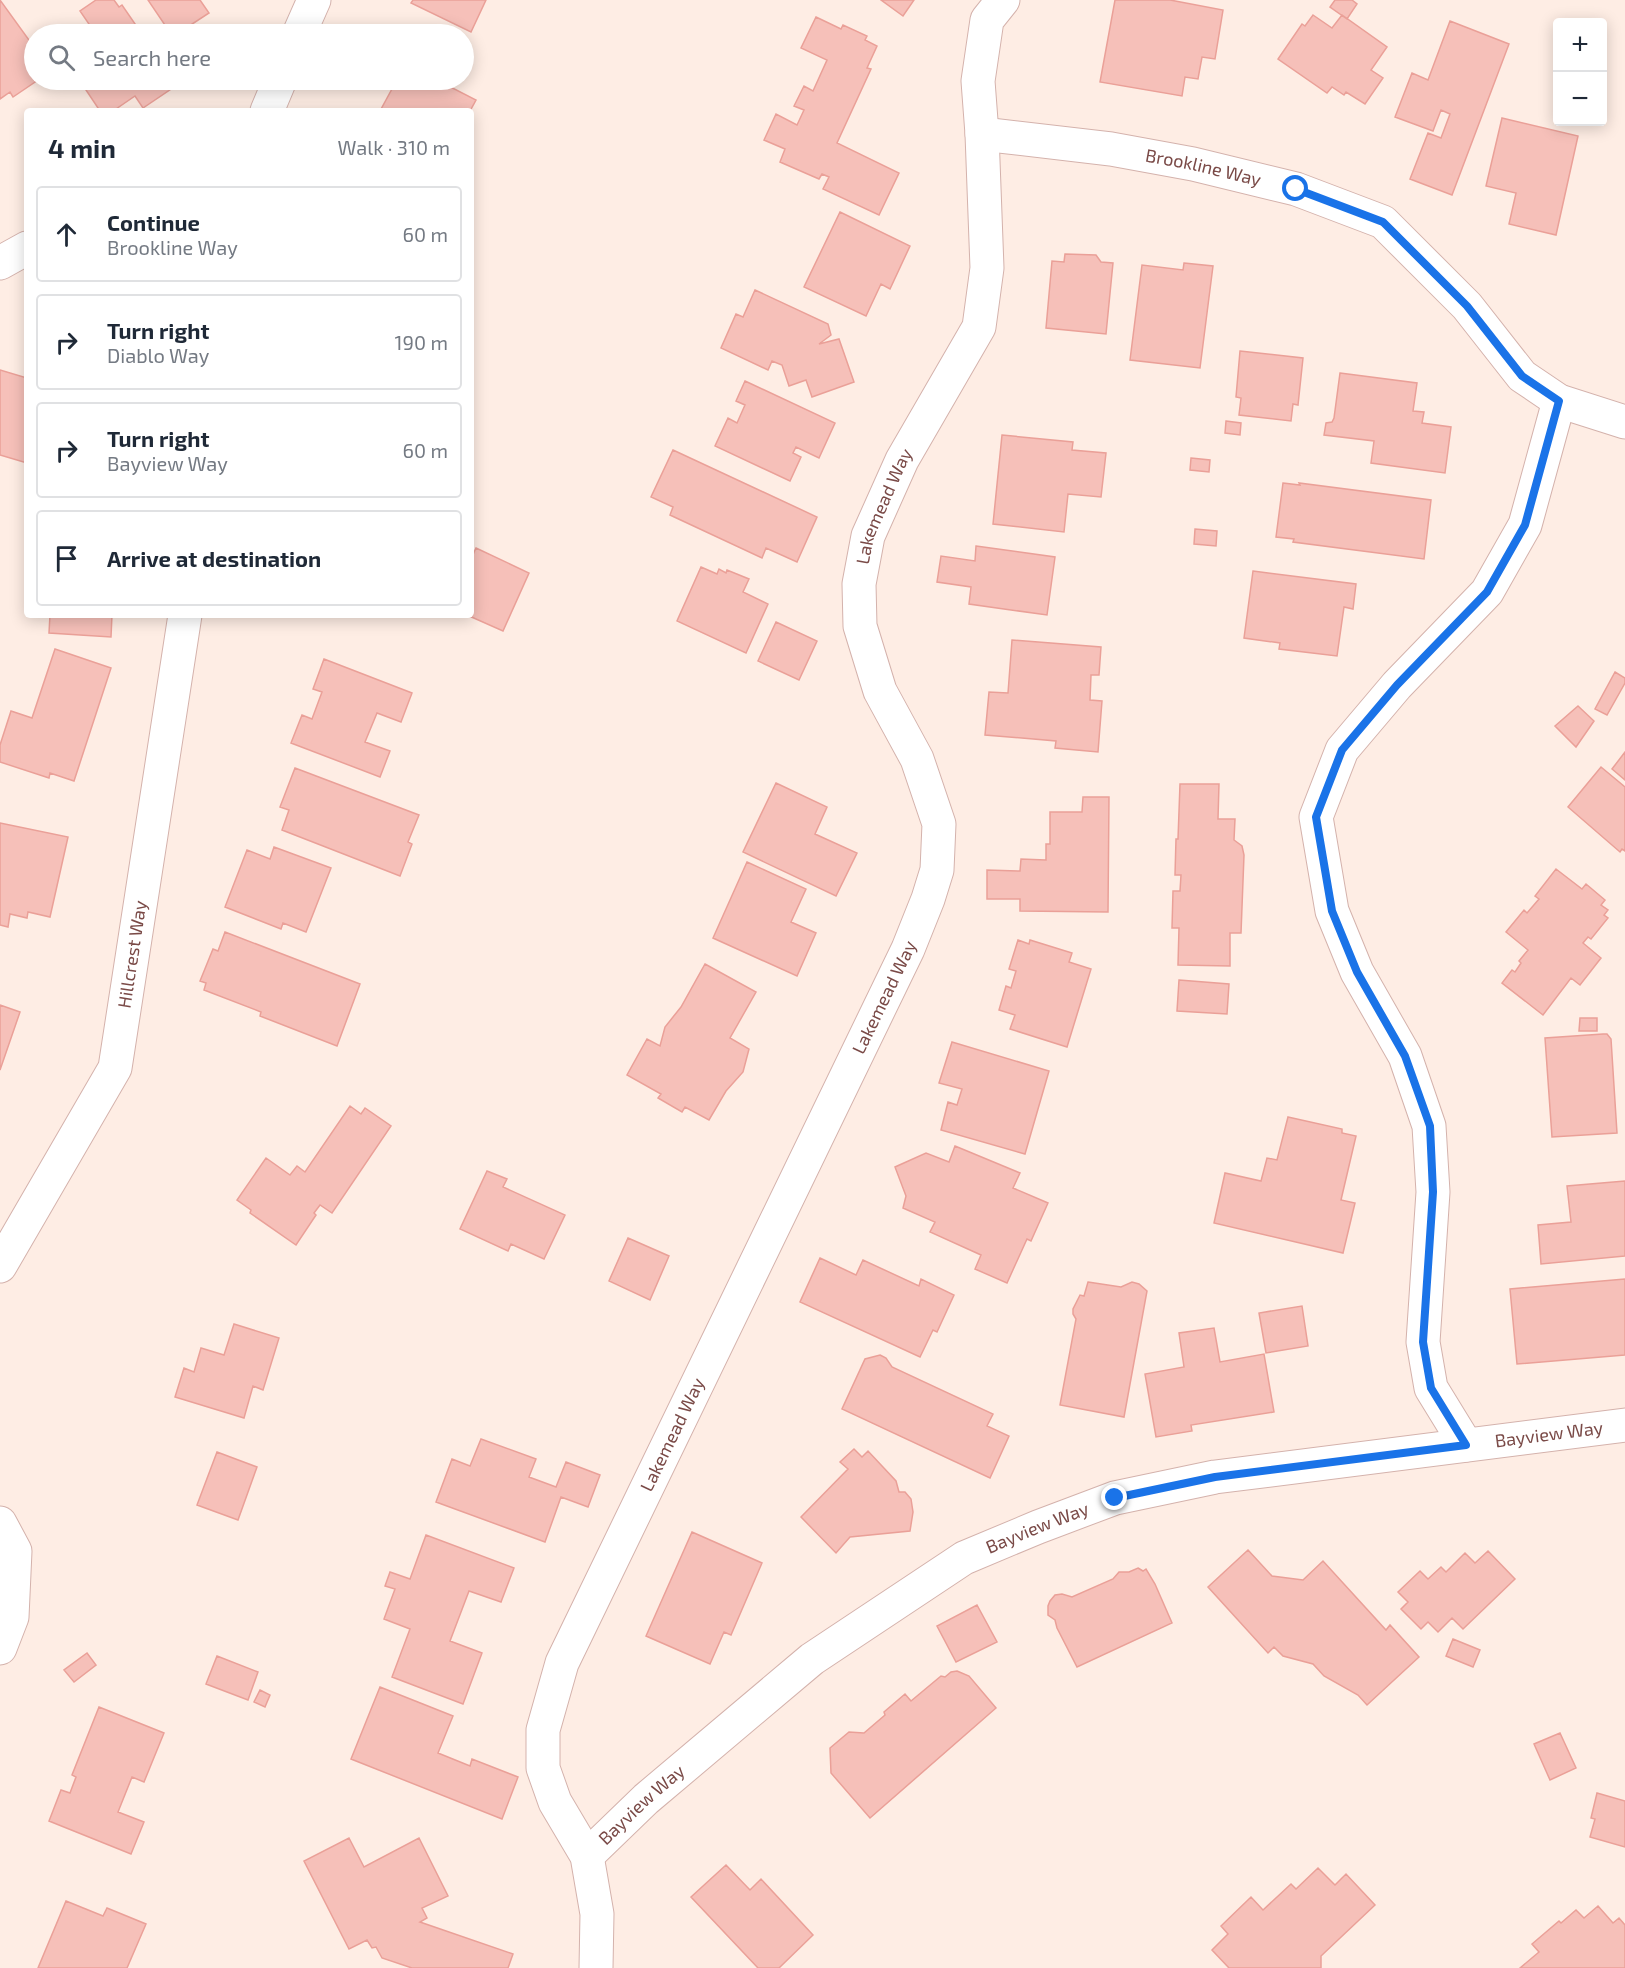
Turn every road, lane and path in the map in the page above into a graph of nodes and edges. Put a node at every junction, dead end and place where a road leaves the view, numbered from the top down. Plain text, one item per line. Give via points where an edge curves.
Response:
1 (314, 0) edge
2 (1003, 0) edge
3 (303, 24) edge
4 (276, 90) edge
5 (268, 108) edge
6 (982, 134) junction
7 (24, 250) edge
8 (0, 263) edge
9 (1559, 401) junction
10 (1625, 422) edge
11 (185, 618) edge
12 (0, 1266) edge
13 (1625, 1425) edge
14 (1466, 1445) junction
15 (0, 1523) edge
16 (0, 1648) edge
17 (586, 1856) junction
18 (596, 1968) edge

1 - 3 street
2 - 6 street, Lakemead Way via 987,20 978,81
4 - 5 street
6 - 9 street, Brookline Way via 1111,149 1193,164 1296,189 1383,222 1467,306 1522,376
6 - 17 street, Lakemead Way via 987,268 979,327 902,460 867,536 859,584 860,626 880,691 917,759 939,824 937,870 908,949 562,1663 543,1730 543,1768 555,1802
7 - 8 street
9 - 10 street, Brookline Way
9 - 14 street via 1525,525 1487,592 1397,685 1342,750 1316,817 1332,911 1357,972 1405,1056 1430,1126 1433,1192 1423,1342 1431,1388
11 - 12 street, Hillcrest Way via 115,1068
13 - 14 street, Bayview Way
14 - 17 street, Bayview Way via 1215,1477 1115,1498 964,1558 812,1659 645,1799
15 - 16 street via 15,1551 12,1617
17 - 18 street, Lakemead Way via 597,1914

